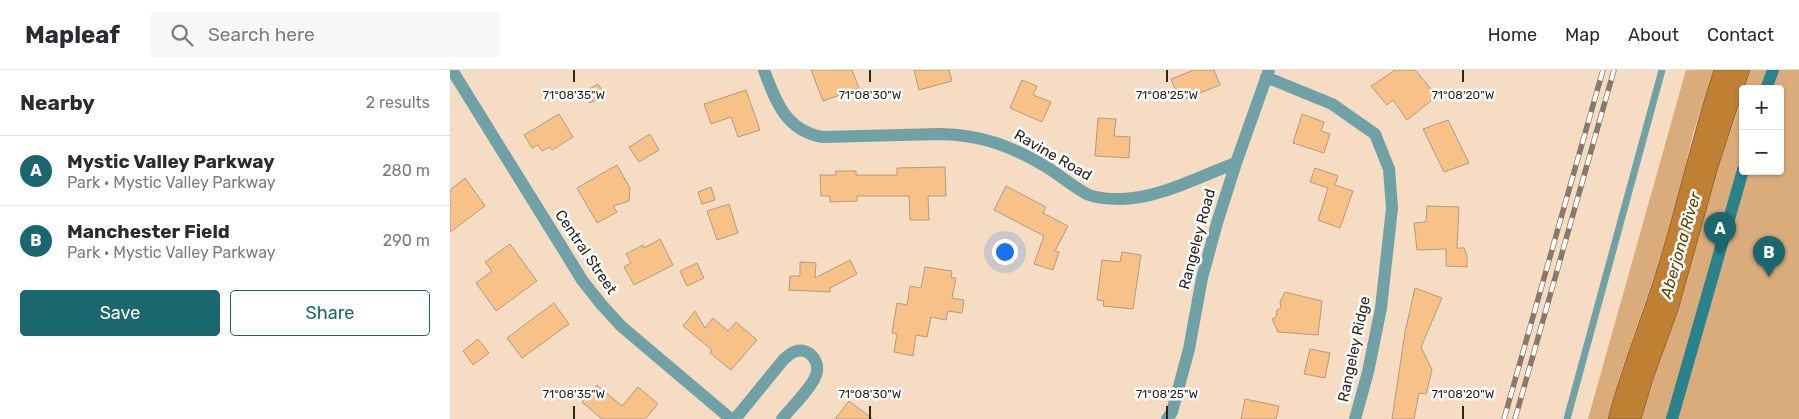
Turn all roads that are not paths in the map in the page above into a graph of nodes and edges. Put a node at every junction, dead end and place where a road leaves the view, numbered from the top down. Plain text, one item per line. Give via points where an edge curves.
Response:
1 (452, 70) edge
2 (764, 70) edge
3 (1662, 70) edge
4 (1773, 70) edge
5 (1268, 74) edge
6 (1767, 85) edge
7 (1236, 163) junction
8 (1742, 175) edge
9 (731, 419) edge
10 (735, 419) edge
11 (782, 419) edge
12 (1167, 419) edge
13 (1355, 419) edge
14 (1567, 419) edge
15 (1672, 419) edge

1 - 9 street, Central Street via 562,249 601,304 621,326
2 - 7 street, Ravine Road via 784,114 792,124 810,135 958,134 981,138 1002,144 1045,166 1089,195 1119,199 1154,194
3 - 14 lane
4 - 6 main road
5 - 7 street, Rangeley Road
5 - 13 street, Rangeley Ridge via 1332,104 1375,134 1389,169 1392,208 1384,285 1368,372
7 - 12 street, Rangeley Road via 1202,278 1189,349 1172,412
8 - 15 main road
10 - 11 street via 784,359 794,352 803,351 815,359 817,373

